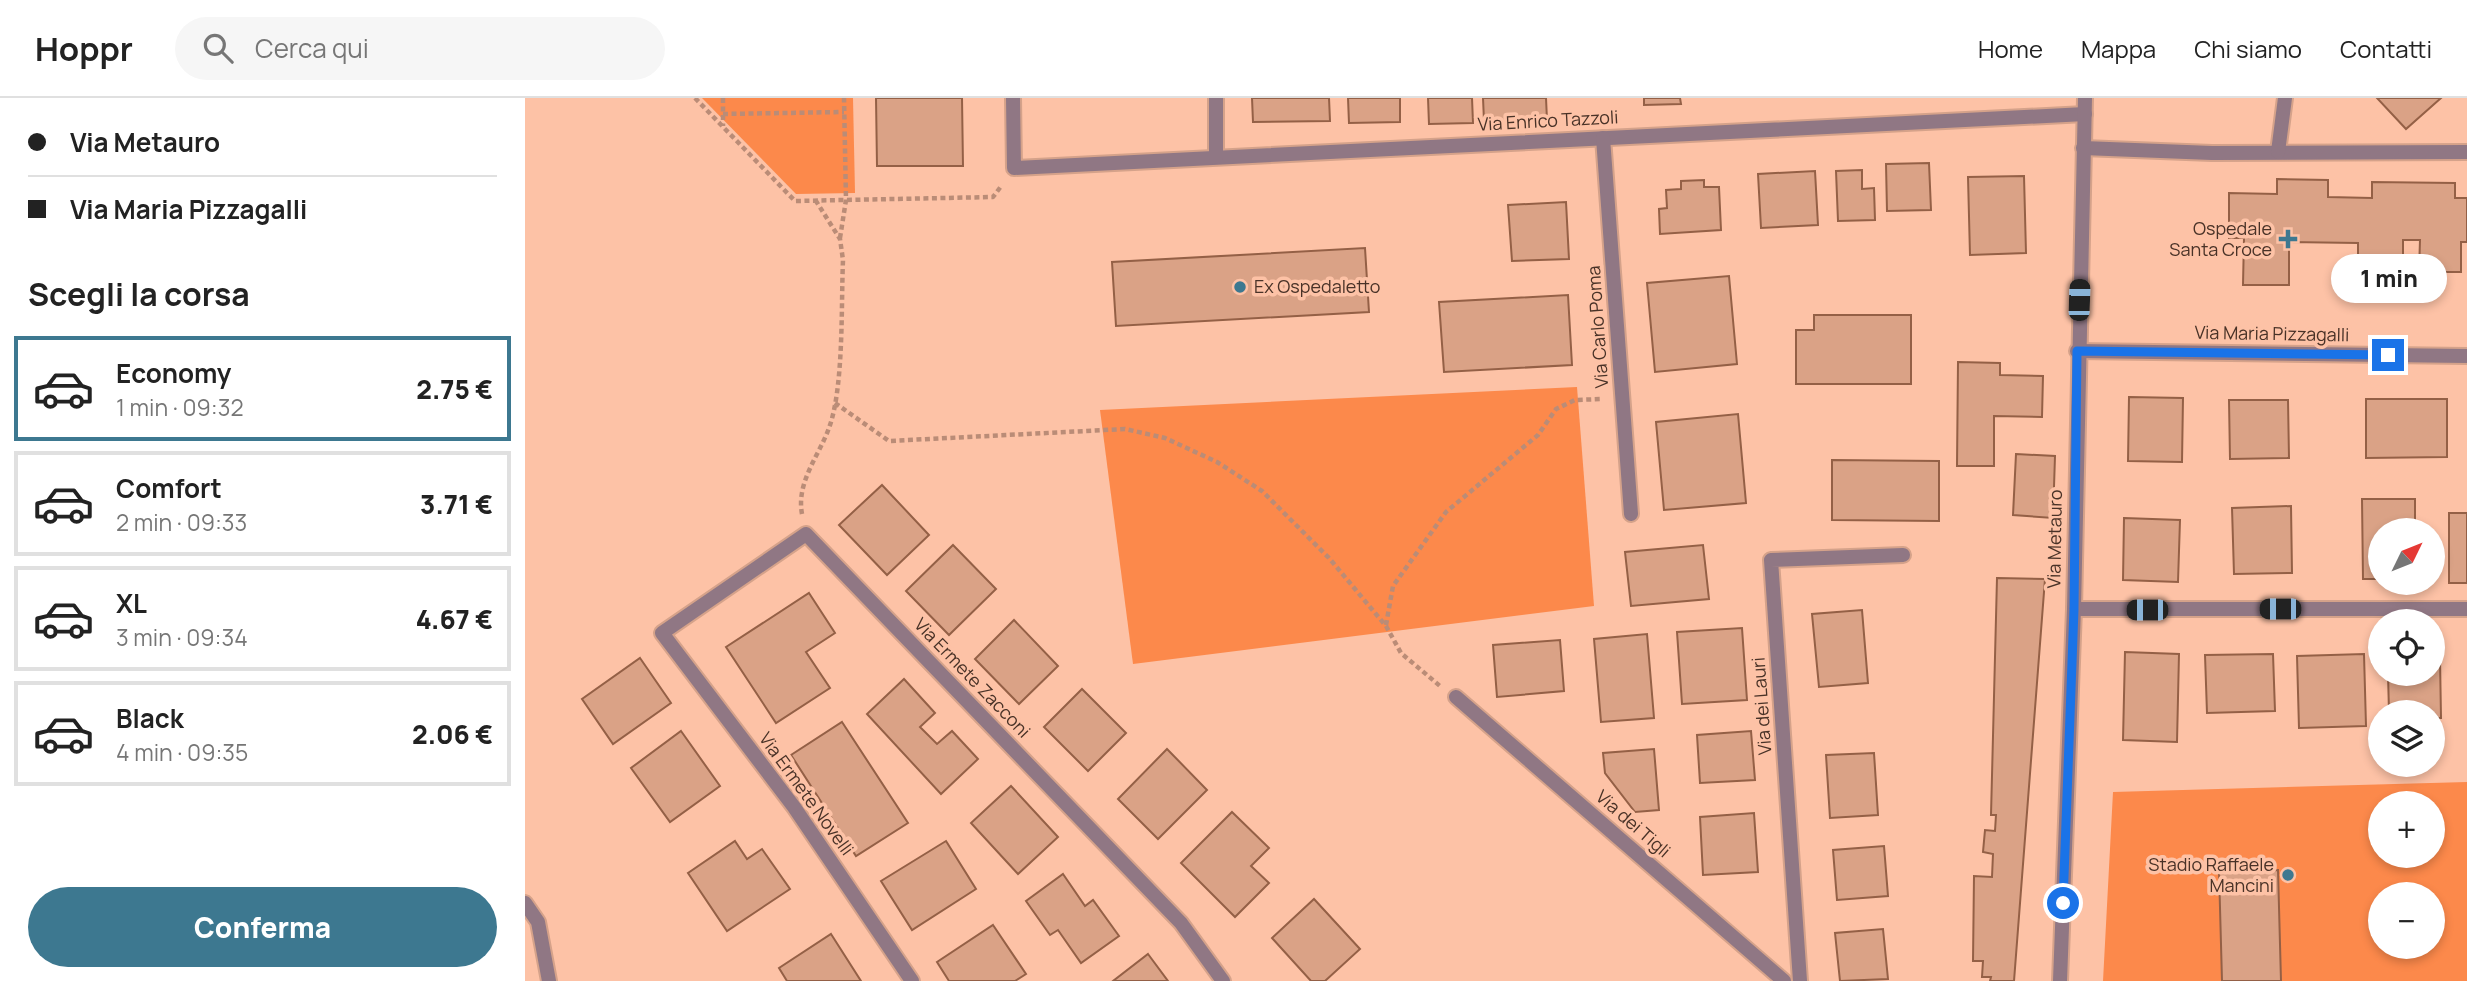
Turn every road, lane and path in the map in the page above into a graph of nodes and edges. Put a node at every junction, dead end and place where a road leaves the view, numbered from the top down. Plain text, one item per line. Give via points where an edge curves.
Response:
1 (695, 98) edge
2 (723, 98) edge
3 (844, 98) edge
4 (1013, 98) edge
5 (1216, 98) edge
6 (2085, 98) edge
7 (2285, 98) edge
8 (844, 112) junction
9 (723, 114) junction
10 (2085, 114) junction
11 (723, 127) junction
12 (1603, 138) junction
13 (2083, 148) junction
14 (2278, 152) junction
15 (2467, 152) edge
16 (1216, 157) junction
17 (1014, 168) junction
18 (816, 200) junction
19 (846, 200) junction
20 (840, 239) junction
21 (2077, 351) junction
22 (2467, 356) edge
23 (1622, 398) junction
24 (835, 402) junction
25 (1630, 514) dead end
26 (806, 534) junction
27 (1903, 555) dead end
28 (2074, 609) junction
29 (2467, 609) edge
30 (1386, 626) junction
31 (1456, 697) joint
32 (525, 904) edge
33 (531, 922) edge
34 (549, 981) edge
35 (912, 981) edge
36 (1223, 981) edge
37 (1784, 981) edge
38 (1800, 981) edge
39 (2060, 981) edge

1 - 11 path
2 - 9 path
3 - 8 path
4 - 17 street
5 - 16 street
6 - 10 street, Via Metauro
7 - 14 street
8 - 9 path
8 - 19 path
9 - 11 path
10 - 12 street, Via Enrico Tazzoli
10 - 13 street, Via Metauro
11 - 18 path via 795,201
12 - 16 street, Via Enrico Tazzoli
12 - 23 street, Via Carlo Poma
13 - 14 street
13 - 21 street, Via Metauro
14 - 15 street
16 - 17 street, Via Enrico Tazzoli
17 - 19 path via 993,197
18 - 19 path
18 - 20 path
19 - 20 path
20 - 24 path via 843,260
21 - 22 street, Via Maria Pizzagalli
21 - 28 street, Via Metauro
23 - 25 street, Via Carlo Poma
23 - 30 path via 1575,400 1556,409 1538,435 1446,512 1393,586
24 - 26 path via 829,428 806,478 801,509
24 - 30 path via 889,441 1125,429 1165,438 1217,462 1262,491 1329,558
26 - 35 street, Via Ermete Novelli via 662,633 794,807
26 - 36 street, Via Ermete Zacconi via 1181,923
27 - 38 street, Via dei Lauri via 1771,560
28 - 29 street
28 - 39 street, Via Metauro
30 - 31 path via 1401,653
31 - 37 street, Via dei Tigli
32 - 33 street
33 - 34 street

